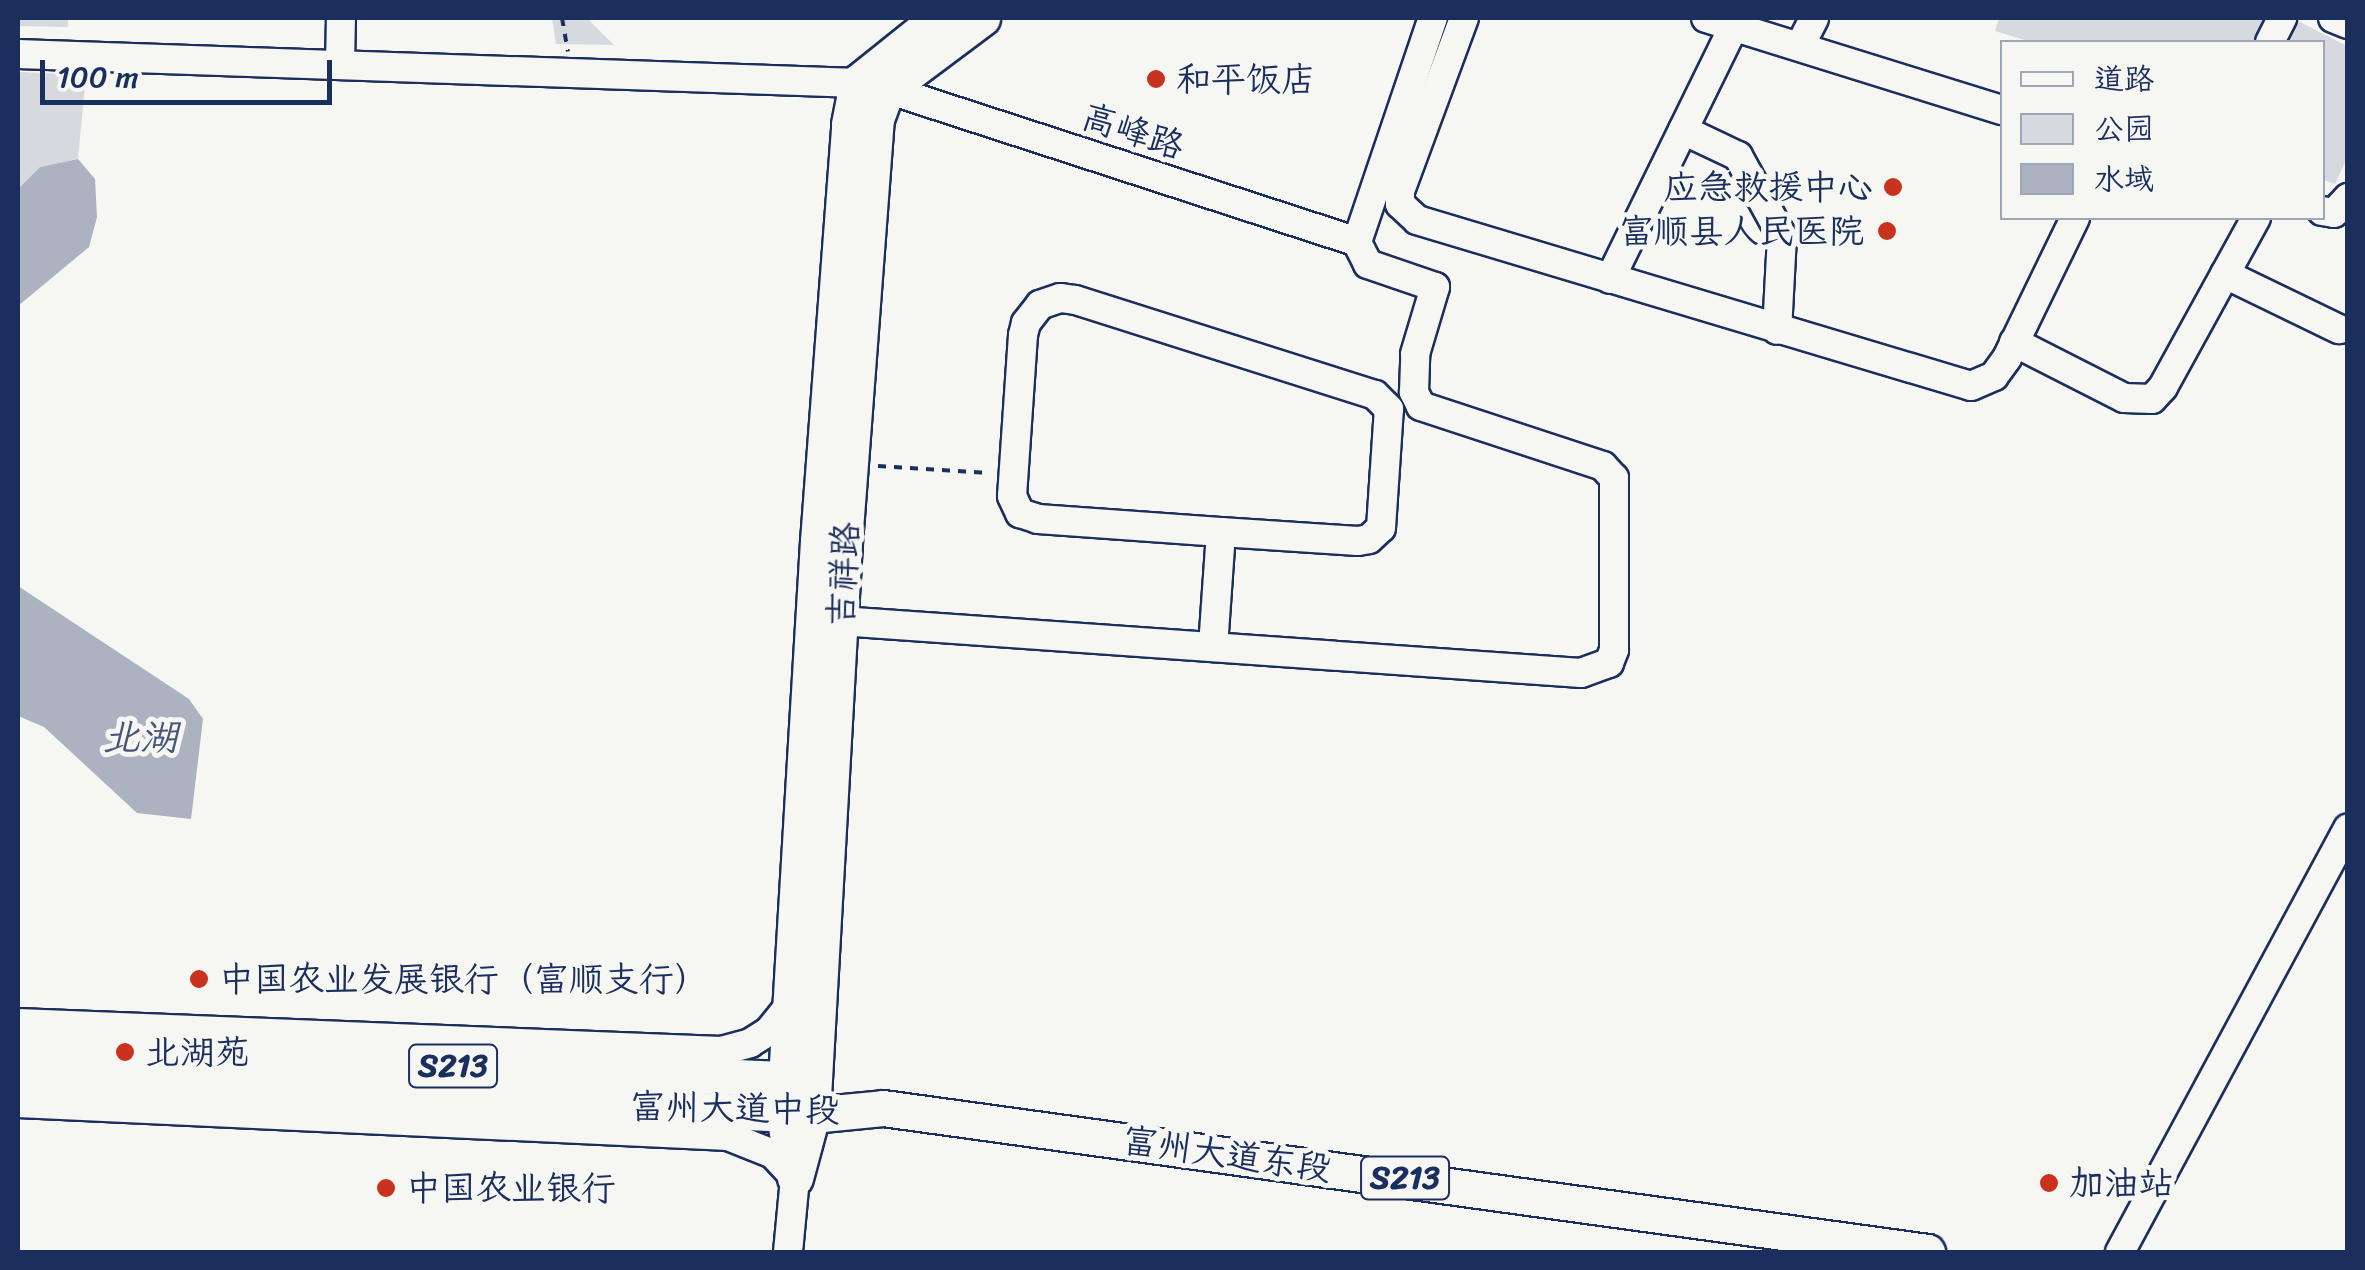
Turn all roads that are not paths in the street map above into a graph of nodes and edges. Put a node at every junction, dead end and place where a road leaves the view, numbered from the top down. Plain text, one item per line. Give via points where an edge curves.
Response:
1 (341, 18) edge
2 (938, 18) edge
3 (982, 18) edge
4 (1433, 18) edge
5 (1464, 18) edge
6 (1814, 18) edge
7 (2333, 18) edge
8 (1720, 22) edge
9 (2348, 24) edge
10 (1800, 46) junction
11 (18, 54) edge
12 (340, 64) junction
13 (872, 86) junction
14 (2000, 109) edge
15 (1683, 130) junction
16 (2348, 198) edge
17 (2325, 212) edge
18 (2074, 220) edge
19 (2255, 220) edge
20 (1357, 242) junction
21 (2225, 274) junction
22 (1610, 279) junction
23 (2339, 329) dead end
24 (1777, 330) junction
25 (2014, 342) junction
26 (1221, 532) junction
27 (840, 621) junction
28 (1213, 647) junction
29 (2348, 828) edge
30 (791, 1004) junction
31 (18, 1023) edge
32 (18, 1048) edge
33 (721, 1051) junction
34 (18, 1079) edge
35 (799, 1097) junction
36 (18, 1104) edge
37 (882, 1108) joint
38 (728, 1136) junction
39 (795, 1178) junction
40 (1767, 1240) edge
41 (788, 1252) edge
42 (1927, 1252) edge
43 (2120, 1252) edge

1 - 12 street
2 - 13 main road
3 - 13 main road
4 - 20 street
5 - 22 street via 1400,204 1416,220
6 - 10 street
7 - 9 street
8 - 10 street
8 - 15 street
10 - 14 street
11 - 12 street, 高峰路
12 - 13 street, 高峰路
13 - 20 street, 高峰路
13 - 27 main road, 吉祥路 via 876,119
13 - 30 main road, 吉祥路 via 848,124
15 - 22 street
15 - 24 street via 1738,156 1782,236
16 - 17 street via 2334,213
18 - 25 street
19 - 21 street
20 - 28 street via 1368,264 1435,288 1414,354 1414,392 1421,406 1603,466 1614,478 1613,656 1603,668 1581,673
21 - 23 street
21 - 25 street via 2152,399 2124,398
22 - 24 street
24 - 25 street via 1971,386 1994,376
26 - 26 street via 1028,518 1015,505 1026,323 1050,300 1075,300 1384,401 1390,419 1383,519 1376,534 1358,542
26 - 28 street
27 - 28 street
27 - 35 main road, 吉祥路
29 - 43 street
30 - 33 street via 769,1032
30 - 35 main road, 吉祥路
31 - 33 street
32 - 35 main road, 富州大道中段 / S213
33 - 35 street
34 - 35 main road, 富州大道中段 / S213
35 - 37 main road, 富州大道中段 / S213
35 - 38 street
35 - 39 main road, 吉祥路
36 - 38 street
37 - 40 main road, 富州大道东段 / S213
38 - 39 street via 773,1154
39 - 41 street, 吉祥路
40 - 42 main road, 富州大道东段 / S213

